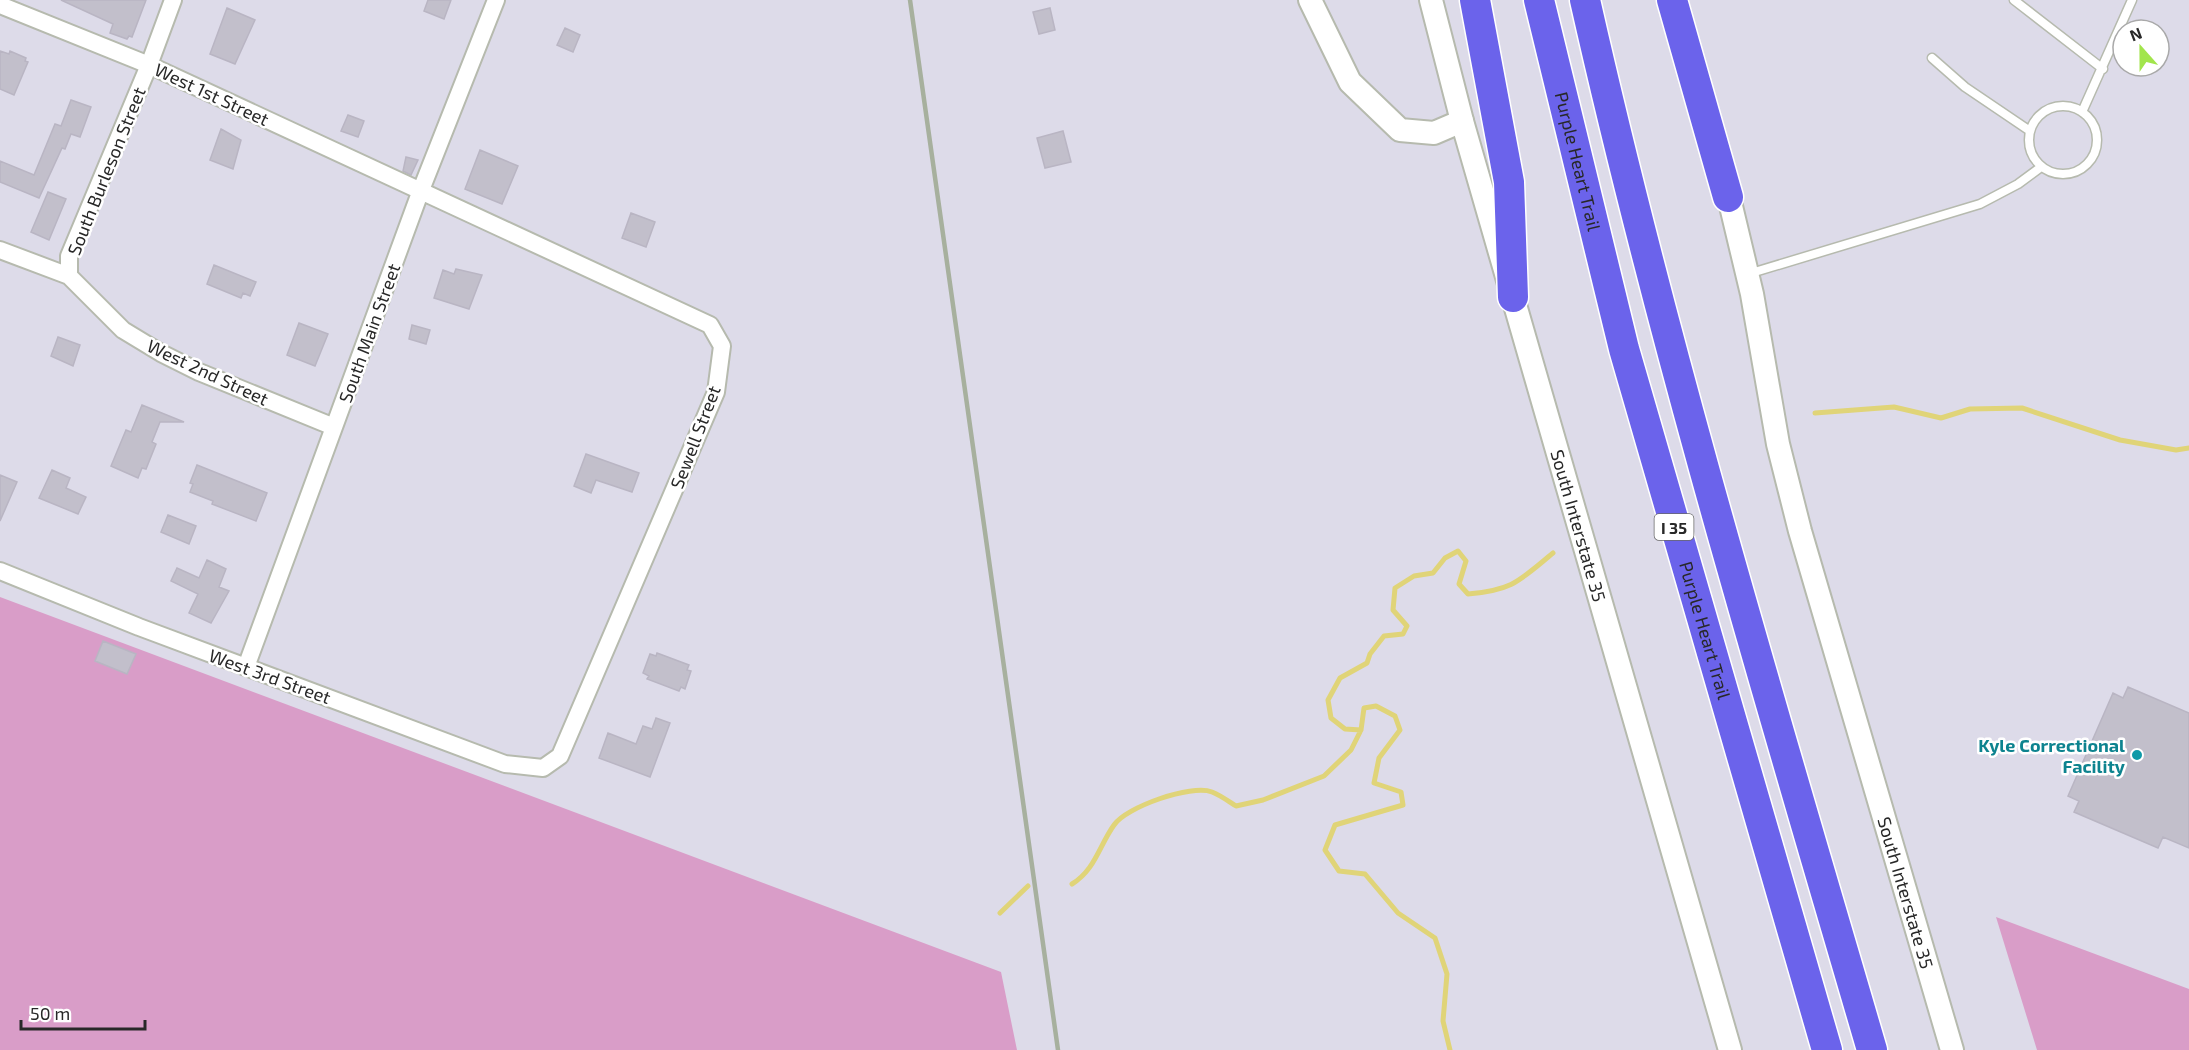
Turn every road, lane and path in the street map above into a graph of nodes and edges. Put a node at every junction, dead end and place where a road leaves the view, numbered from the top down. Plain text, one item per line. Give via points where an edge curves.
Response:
1 (173, 0) edge
2 (496, 0) edge
3 (1310, 0) edge
4 (1431, 0) edge
5 (1475, 0) edge
6 (1539, 0) edge
7 (1585, 0) edge
8 (1672, 0) edge
9 (1686, 0) edge
10 (2014, 0) edge
11 (2132, 0) edge
12 (0, 5) edge
13 (1932, 57) dead end
14 (149, 65) junction
15 (2103, 69) junction
16 (2082, 112) junction
17 (1462, 121) junction
18 (2030, 130) junction
19 (2042, 167) junction
20 (421, 190) junction
21 (1728, 197) junction
22 (0, 250) edge
23 (1747, 274) junction
24 (69, 276) junction
25 (1513, 297) junction
26 (334, 427) junction
27 (0, 571) edge
28 (246, 667) junction
29 (543, 768) joint
30 (1730, 1050) edge
31 (1827, 1050) edge
32 (1872, 1050) edge
33 (1952, 1050) edge

1 - 14 street, South Burleson Street
2 - 20 street, South Main Street
3 - 17 main road via 1350,82 1400,130 1434,133
4 - 17 main road, South Interstate 35
5 - 25 highway via 1509,182
6 - 31 highway, Purple Heart Trail / I 35 via 1624,350
7 - 32 highway, I 35 via 1667,339
8 - 21 highway
9 - 21 main road, South Interstate 35
10 - 15 lane
11 - 15 lane
12 - 14 street, West 1st Street
13 - 18 lane via 1965,87
14 - 20 street, West 1st Street
14 - 24 street, South Burleson Street via 69,256
15 - 16 lane
16 - 18 lane via 2073,107 2052,108 2042,113
16 - 19 lane via 2096,131 2094,154 2088,164 2067,174
17 - 25 main road, South Interstate 35
18 - 19 lane via 2031,152
19 - 23 lane via 1980,204
20 - 26 street, South Main Street
20 - 29 street, Sewell Street via 710,326 722,346 716,392 560,756
21 - 23 main road, South Interstate 35
22 - 24 street, West 2nd Street
23 - 33 main road, South Interstate 35 via 1778,444 1800,531
24 - 26 street, West 2nd Street via 123,330 161,353
25 - 30 main road, South Interstate 35
26 - 28 street, South Main Street
27 - 28 street, West 3rd Street
28 - 29 street, West 3rd Street via 505,764

